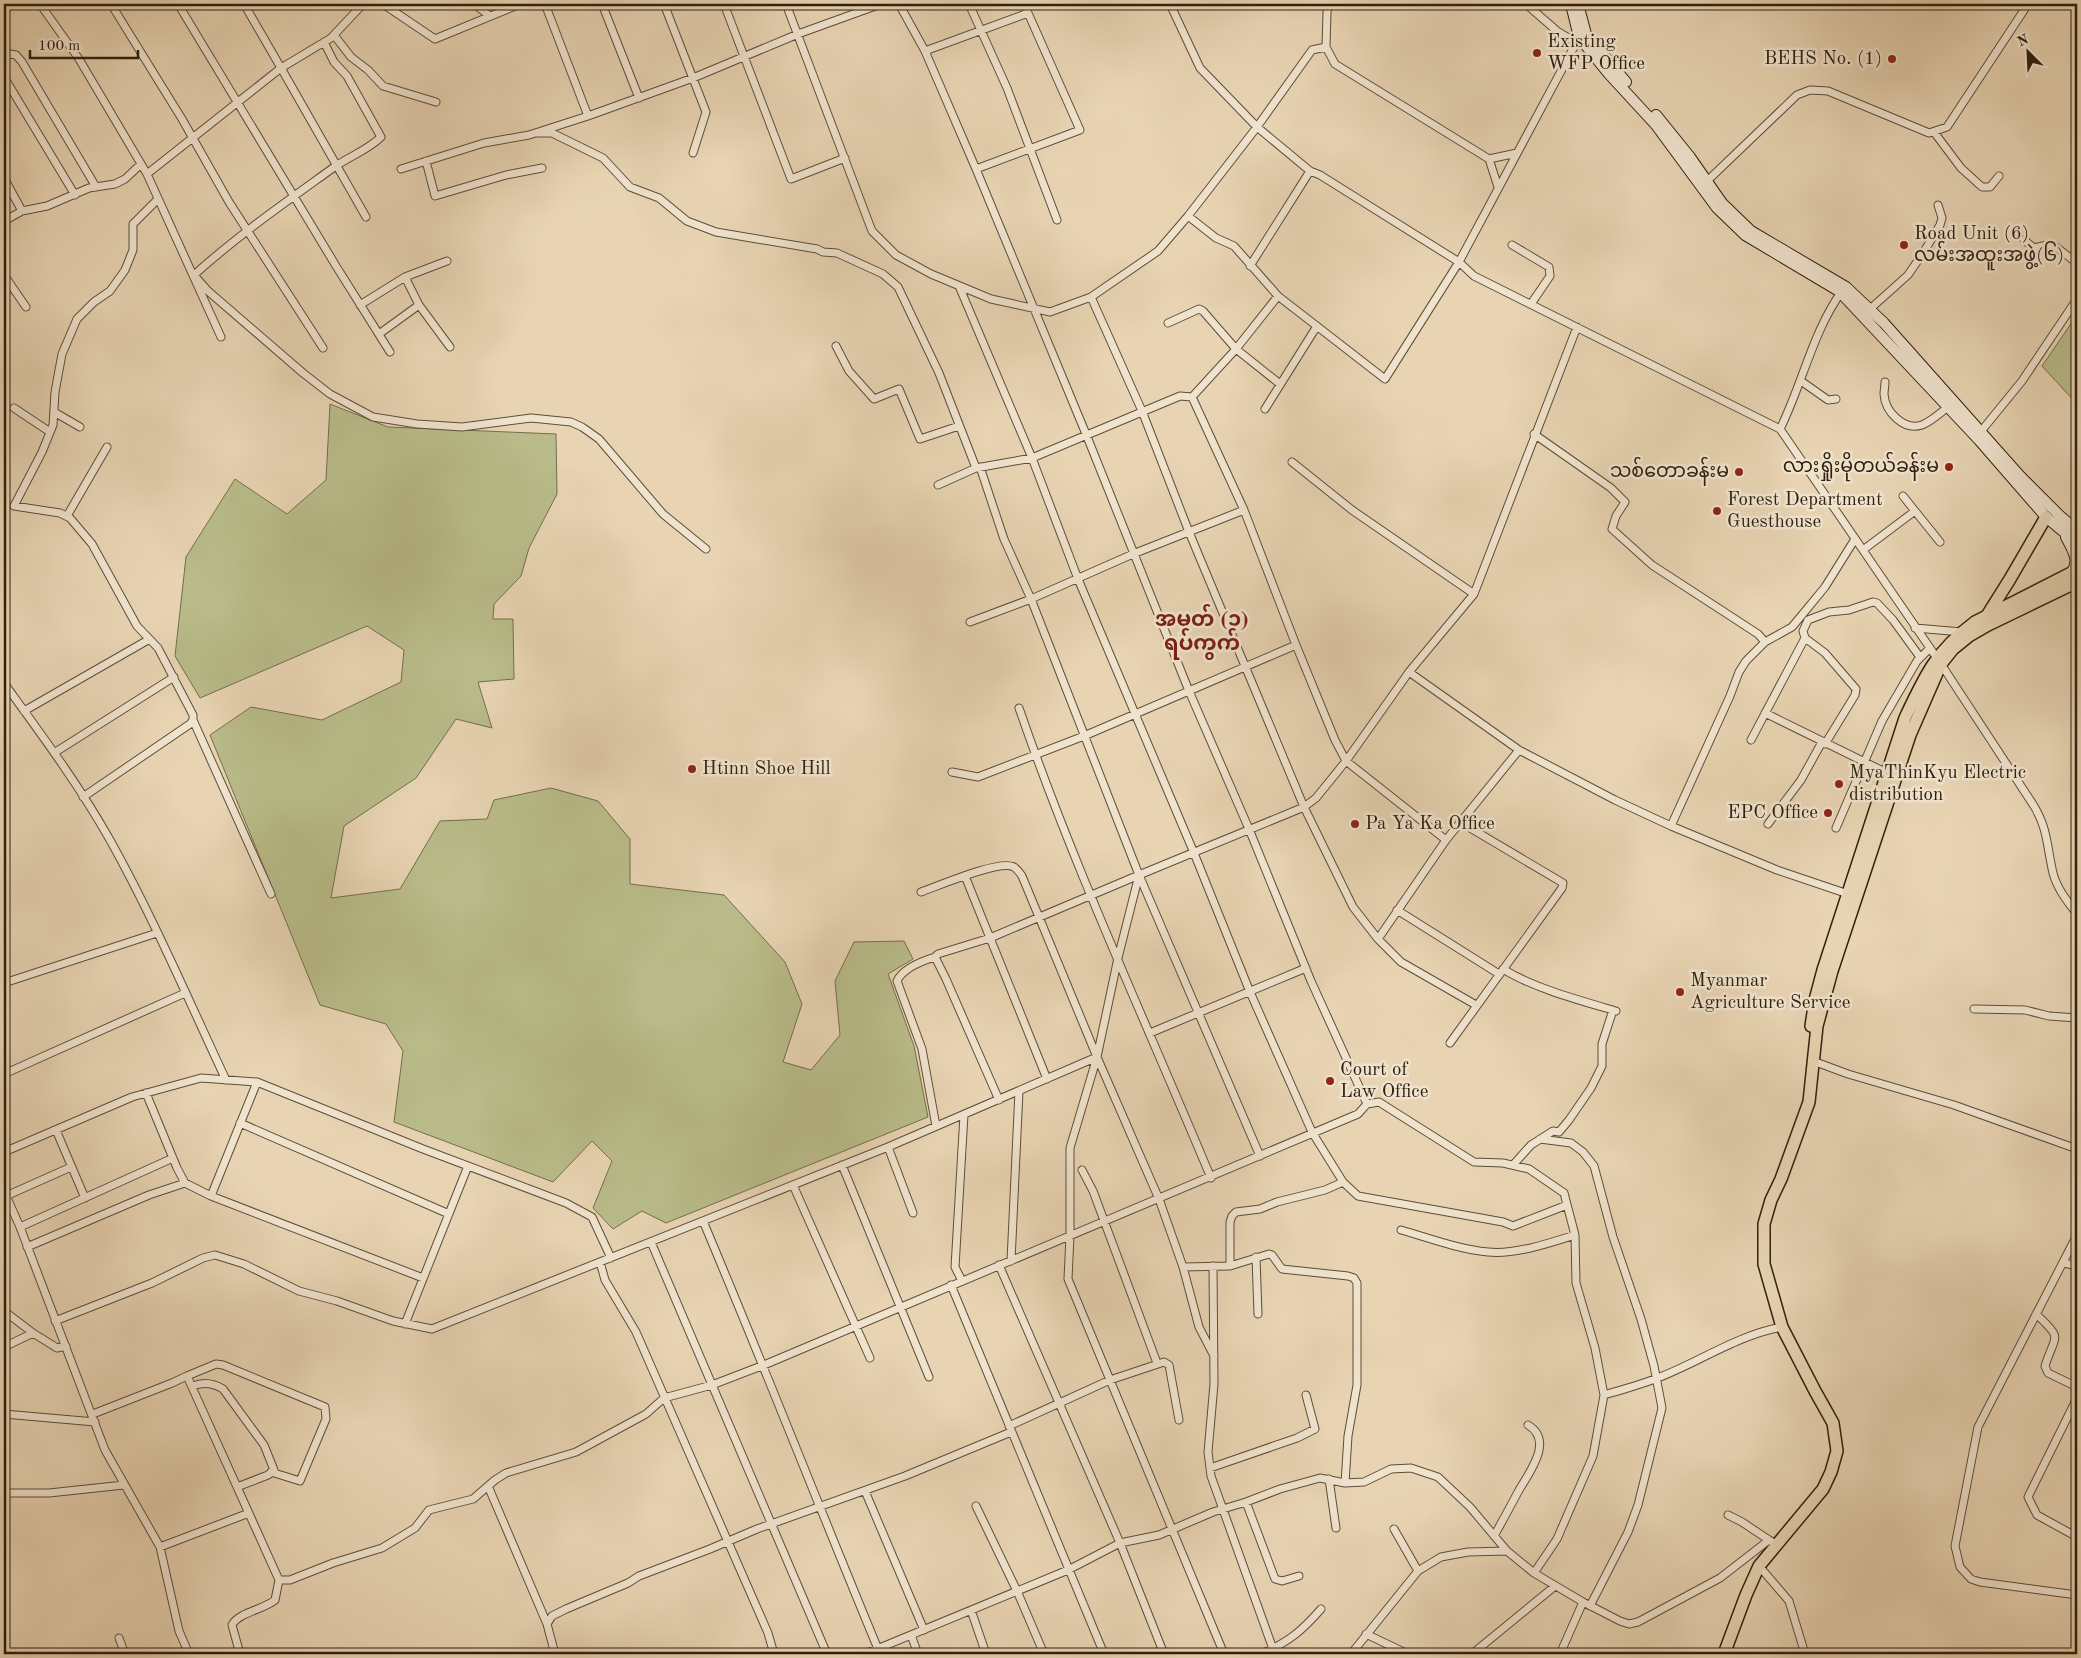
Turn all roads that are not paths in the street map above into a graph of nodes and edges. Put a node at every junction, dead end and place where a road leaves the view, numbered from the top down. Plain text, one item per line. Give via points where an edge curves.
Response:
1 (40, 4) edge
2 (112, 4) edge
3 (178, 4) edge
4 (244, 4) edge
5 (363, 4) edge
6 (383, 4) edge
7 (474, 4) edge
8 (520, 4) edge
9 (544, 4) edge
10 (602, 4) edge
11 (664, 4) edge
12 (724, 4) edge
13 (786, 4) edge
14 (880, 4) edge
15 (899, 4) edge
16 (969, 4) edge
17 (1024, 4) edge
18 (1170, 4) edge
19 (1329, 4) edge
20 (1526, 4) edge
21 (1570, 4) edge
22 (1578, 4) edge
23 (2028, 4) edge
24 (1028, 12) junction
25 (490, 16) junction
26 (980, 30) junction
27 (798, 34) junction
28 (334, 35) junction
29 (1581, 39) junction
30 (324, 42) junction
31 (1326, 47) junction
32 (925, 51) junction
33 (4, 53) edge
34 (745, 57) junction
35 (281, 68) junction
36 (4, 77) edge
37 (693, 78) junction
38 (639, 98) junction
39 (436, 102) dead end
40 (238, 103) junction
41 (588, 116) junction
42 (1257, 127) junction
43 (1934, 132) junction
44 (536, 133) junction
45 (192, 139) junction
46 (1030, 149) junction
47 (693, 153) dead end
48 (1517, 153) junction
49 (845, 158) junction
50 (1489, 159) junction
51 (426, 161) junction
52 (141, 164) junction
53 (337, 165) junction
54 (542, 168) dead end
55 (401, 169) dead end
56 (976, 169) junction
57 (1310, 172) junction
58 (147, 174) junction
59 (1999, 176) dead end
60 (4, 178) edge
61 (1704, 183) junction
62 (96, 187) junction
63 (1498, 187) junction
64 (75, 195) junction
65 (294, 196) junction
66 (158, 199) junction
67 (1938, 205) dead end
68 (22, 211) junction
69 (1188, 216) junction
70 (366, 217) dead end
71 (1057, 220) dead end
72 (4, 221) edge
73 (249, 231) junction
74 (2024, 240) dead end
75 (1512, 245) dead end
76 (447, 261) dead end
77 (1459, 262) junction
78 (2077, 263) edge
79 (1250, 266) junction
80 (4, 275) edge
81 (194, 275) junction
82 (404, 277) junction
83 (959, 286) junction
84 (1844, 290) junction
85 (1278, 296) junction
86 (1091, 297) junction
87 (2077, 299) edge
88 (1531, 304) junction
89 (360, 305) junction
90 (419, 305) junction
91 (26, 307) dead end
92 (1034, 309) junction
93 (1870, 309) junction
94 (1168, 323) dead end
95 (1317, 326) junction
96 (1577, 327) junction
97 (379, 334) junction
98 (221, 337) dead end
99 (836, 346) dead end
100 (450, 347) dead end
101 (323, 348) dead end
102 (1236, 350) junction
103 (390, 352) dead end
104 (1801, 381) junction
105 (1885, 382) dead end
106 (1280, 384) junction
107 (1192, 397) junction
108 (1836, 398) dead end
109 (1948, 407) junction
110 (14, 408) dead end
111 (1265, 408) dead end
112 (1142, 411) junction
113 (54, 412) junction
114 (80, 426) dead end
115 (960, 426) junction
116 (1780, 429) junction
117 (50, 432) junction
118 (1086, 434) junction
119 (1534, 434) junction
120 (1978, 434) junction
121 (107, 446) dead end
122 (1032, 458) junction
123 (1292, 462) dead end
124 (978, 468) junction
125 (938, 485) dead end
126 (1903, 496) dead end
127 (1244, 510) junction
128 (1915, 511) junction
129 (67, 516) junction
130 (2046, 517) junction
131 (2077, 529) edge
132 (1189, 532) junction
133 (2065, 533) junction
134 (1855, 539) junction
135 (1940, 542) dead end
136 (2077, 543) edge
137 (706, 549) dead end
138 (1863, 550) junction
139 (1133, 554) junction
140 (2075, 575) edge
141 (1078, 579) junction
142 (1474, 594) junction
143 (1031, 599) junction
144 (1987, 614) junction
145 (970, 622) dead end
146 (1915, 628) junction
147 (1962, 632) junction
148 (1805, 638) junction
149 (148, 640) junction
150 (1765, 642) junction
151 (1296, 645) junction
152 (1920, 657) junction
153 (1936, 657) junction
154 (1245, 668) junction
155 (1409, 672) junction
156 (174, 677) junction
157 (4, 683) edge
158 (1189, 691) junction
159 (1019, 708) dead end
160 (24, 711) junction
161 (1765, 713) junction
162 (1135, 714) junction
163 (193, 720) junction
164 (1084, 736) junction
165 (1751, 740) dead end
166 (1824, 743) junction
167 (1519, 750) junction
168 (54, 753) junction
169 (1034, 754) junction
170 (1346, 761) junction
171 (1864, 762) junction
172 (952, 772) dead end
173 (1888, 773) junction
174 (83, 797) junction
175 (1304, 807) junction
176 (1460, 822) junction
177 (1768, 824) dead end
178 (1671, 826) junction
179 (1836, 828) dead end
180 (1249, 830) junction
181 (1446, 840) junction
182 (1194, 852) junction
183 (1139, 875) junction
184 (965, 876) junction
185 (921, 892) dead end
186 (271, 894) dead end
187 (1848, 894) junction
188 (1090, 895) junction
189 (1397, 910) junction
190 (2077, 914) edge
191 (1039, 917) junction
192 (157, 933) junction
193 (990, 938) junction
194 (1378, 939) junction
195 (935, 957) junction
196 (1118, 958) junction
197 (1306, 968) junction
198 (1501, 972) junction
199 (4, 984) edge
200 (1250, 992) junction
201 (185, 993) junction
202 (1476, 1005) junction
203 (1974, 1009) dead end
204 (1198, 1013) junction
205 (2077, 1018) edge
206 (1150, 1033) junction
207 (1450, 1043) dead end
208 (1097, 1057) junction
209 (1813, 1061) junction
210 (4, 1074) edge
211 (1047, 1079) junction
212 (226, 1080) junction
213 (256, 1082) junction
214 (1019, 1091) junction
215 (146, 1093) junction
216 (999, 1100) junction
217 (1367, 1104) junction
218 (964, 1115) junction
219 (240, 1123) junction
220 (936, 1126) junction
221 (56, 1130) junction
222 (1313, 1134) junction
223 (1540, 1139) junction
224 (888, 1147) junction
225 (2077, 1148) edge
226 (4, 1152) edge
227 (1260, 1156) junction
228 (173, 1158) junction
229 (842, 1165) junction
230 (1513, 1165) junction
231 (468, 1166) junction
232 (71, 1167) junction
233 (1082, 1170) dead end
234 (1211, 1178) junction
235 (1782, 1179) junction
236 (1343, 1182) junction
237 (185, 1183) junction
238 (793, 1185) junction
239 (5, 1193) edge
240 (211, 1196) junction
241 (85, 1198) junction
242 (1159, 1199) junction
243 (1567, 1205) junction
244 (914, 1213) dead end
245 (449, 1214) junction
246 (703, 1221) junction
247 (1104, 1221) junction
248 (20, 1227) junction
249 (1400, 1230) dead end
250 (1576, 1235) junction
251 (2077, 1235) edge
252 (1070, 1236) junction
253 (651, 1242) junction
254 (27, 1247) junction
255 (1256, 1257) junction
256 (611, 1258) junction
257 (1010, 1261) junction
258 (600, 1262) junction
259 (2064, 1263) junction
260 (999, 1265) junction
261 (1213, 1266) junction
262 (1230, 1266) junction
263 (2077, 1266) edge
264 (1183, 1267) junction
265 (423, 1278) junction
266 (962, 1281) junction
267 (951, 1285) junction
268 (900, 1307) junction
269 (4, 1311) edge
270 (1258, 1314) dead end
271 (2036, 1314) junction
272 (55, 1320) junction
273 (405, 1324) junction
274 (856, 1326) junction
275 (1782, 1327) junction
276 (33, 1333) junction
277 (66, 1346) junction
278 (4, 1347) edge
279 (1214, 1356) junction
280 (870, 1358) dead end
281 (1157, 1363) junction
282 (764, 1365) junction
283 (186, 1376) junction
284 (929, 1378) dead end
285 (1656, 1379) junction
286 (1110, 1380) junction
287 (712, 1385) junction
288 (193, 1386) junction
289 (2077, 1387) edge
290 (1306, 1395) dead end
291 (1604, 1395) junction
292 (664, 1398) junction
293 (2077, 1398) edge
294 (1058, 1403) junction
295 (4, 1414) edge
296 (93, 1414) junction
297 (1179, 1420) dead end
298 (96, 1422) junction
299 (1528, 1425) dead end
300 (1010, 1429) junction
301 (1210, 1468) junction
302 (272, 1472) junction
303 (1329, 1479) junction
304 (1345, 1483) junction
305 (124, 1485) junction
306 (488, 1486) junction
307 (237, 1487) junction
308 (865, 1490) junction
309 (4, 1493) edge
310 (1246, 1502) junction
311 (976, 1506) dead end
312 (819, 1507) junction
313 (1223, 1510) junction
314 (249, 1513) junction
315 (1728, 1515) dead end
316 (773, 1524) junction
317 (1336, 1528) dead end
318 (1394, 1529) dead end
319 (1172, 1530) junction
320 (1494, 1536) junction
321 (2077, 1537) edge
322 (1772, 1541) junction
323 (727, 1542) junction
324 (1120, 1543) junction
325 (160, 1547) junction
326 (1507, 1551) junction
327 (1759, 1566) junction
328 (1068, 1570) junction
329 (1418, 1572) junction
330 (1534, 1573) junction
331 (1299, 1576) dead end
332 (279, 1580) junction
333 (1555, 1586) junction
334 (1017, 1591) junction
335 (2077, 1594) edge
336 (1586, 1604) junction
337 (1321, 1609) dead end
338 (971, 1610) junction
339 (547, 1624) junction
340 (924, 1630) junction
341 (1366, 1634) junction
342 (911, 1636) junction
343 (119, 1638) dead end
344 (878, 1649) junction
345 (1273, 1649) junction
346 (125, 1654) edge
347 (189, 1654) edge
348 (240, 1654) edge
349 (555, 1654) edge
350 (774, 1654) edge
351 (827, 1654) edge
352 (865, 1654) edge
353 (918, 1654) edge
354 (986, 1654) edge
355 (1044, 1654) edge
356 (1104, 1654) edge
357 (1164, 1654) edge
358 (1224, 1654) edge
359 (1262, 1654) edge
360 (1351, 1654) edge
361 (1408, 1654) edge
362 (1472, 1654) edge
363 (1560, 1654) edge
364 (1724, 1654) edge
365 (1805, 1654) edge

1 - 52 street via 79,59
2 - 45 street
3 - 40 street
4 - 35 street
5 - 28 street
6 - 25 street via 435,39
7 - 25 street
8 - 25 street
9 - 41 street
10 - 38 street
11 - 37 street
12 - 34 street
13 - 27 street
14 - 27 street
15 - 32 street
16 - 26 street
17 - 24 street
18 - 42 street via 1200,68
19 - 31 street
20 - 29 street via 1557,31
21 - 29 main road
22 - 29 main road
23 - 43 street via 1946,127
24 - 26 street
24 - 46 street via 1080,130
26 - 32 street
26 - 46 street
27 - 34 street
27 - 49 street
28 - 30 street
28 - 39 street via 351,58 383,86
29 - 48 street
29 - 61 main road
30 - 35 street
30 - 53 street via 381,138
31 - 42 street via 1312,50
31 - 50 street via 1335,64
32 - 56 street
33 - 62 street via 16,55 22,62
34 - 37 street
34 - 49 street via 792,179
35 - 40 street
35 - 53 street
36 - 64 street
37 - 38 street
37 - 47 street via 706,112
38 - 41 street
40 - 45 street
40 - 65 street
41 - 44 street
42 - 57 street
42 - 69 street
43 - 59 street via 1961,168 1982,187 1990,187
43 - 61 street via 1828,91 1810,90 1797,95
44 - 51 street via 484,143
44 - 115 street via 552,133 603,158 630,188 659,198 687,221 716,232 837,253 883,274 898,287
45 - 58 street
45 - 73 street
46 - 56 street
46 - 71 street
48 - 50 street
48 - 63 street
49 - 83 street via 872,231 896,255
50 - 63 street
51 - 54 street via 435,196
51 - 55 street
52 - 58 street
52 - 62 street via 120,181
53 - 65 street
53 - 70 street
56 - 92 street
57 - 77 street
57 - 79 street
58 - 66 street
60 - 68 street
61 - 84 main road via 1717,208 1745,235
62 - 64 street
63 - 77 street
64 - 68 street
65 - 73 street
65 - 89 street
66 - 81 street
66 - 113 street via 133,224 133,250 125,270 110,291 76,319 62,354
67 - 93 street via 1942,218 1940,225 1908,276
68 - 72 street
69 - 79 street via 1216,238 1234,246
69 - 86 street via 1158,251
73 - 81 street
73 - 101 street
74 - 78 street via 2034,248 2052,244
75 - 88 street via 1549,267 1551,272
76 - 82 street
77 - 88 street via 1474,276
77 - 95 street via 1385,379
79 - 85 street
80 - 91 street
81 - 98 street
81 - 137 street via 303,374 330,394 374,417 462,427 531,418 570,422 582,427 598,440 663,514
82 - 89 street
82 - 90 street
83 - 92 street via 991,299
83 - 122 street
84 - 93 main road
84 - 104 street via 1815,344
84 - 109 main road
85 - 95 street
85 - 102 street
86 - 92 street via 1050,312
86 - 112 street
87 - 120 street via 2022,381
88 - 96 street
89 - 97 street
90 - 97 street
90 - 100 street
92 - 118 street
93 - 120 main road
94 - 102 street via 1199,309
95 - 106 street
96 - 116 street
96 - 119 street
97 - 103 street
99 - 115 street via 849,371 874,399 899,388 920,439
102 - 106 street
102 - 107 street
104 - 108 street via 1828,400
104 - 116 street
105 - 109 street via 1884,396 1888,408 1896,419 1908,425 1921,425
106 - 111 street
107 - 112 street via 1180,396
107 - 127 street
109 - 120 main road
110 - 117 street
112 - 118 street
112 - 132 street
113 - 114 street
113 - 117 street
115 - 124 street
116 - 134 street
117 - 129 street via 14,506
118 - 122 street
118 - 139 street
119 - 142 street
119 - 150 street via 1625,502 1612,529 1652,565 1751,629
120 - 130 main road
120 - 131 main road via 2059,516
121 - 129 street
122 - 124 street
122 - 141 street
123 - 142 street via 1352,510
124 - 125 street
124 - 143 street via 1004,539
126 - 128 street
127 - 132 street
127 - 151 street
128 - 135 street
128 - 138 street
129 - 149 street via 92,544
130 - 133 main road
130 - 144 main road
132 - 139 street
132 - 154 street
133 - 136 main road
133 - 140 main road via 2076,561
134 - 138 street
134 - 150 street via 1825,587 1792,627
138 - 146 street
139 - 141 street
139 - 158 street
140 - 144 main road
140 - 153 main road
141 - 143 street
141 - 162 street
142 - 155 street
143 - 145 street
143 - 164 street
144 - 147 main road
146 - 147 street
146 - 153 street
147 - 153 main road
148 - 152 street via 1803,631 1808,620 1873,602 1893,620
148 - 161 street
148 - 166 street via 1825,653 1856,689
149 - 156 street via 158,648
149 - 160 street
150 - 178 street via 1738,672
151 - 154 street
151 - 170 street
152 - 153 street
152 - 171 street via 1882,721
153 - 173 main road via 1905,718
153 - 190 street via 2043,819 2054,875 2061,893
153 - 209 main road via 1832,972 1817,1026
154 - 158 street
154 - 175 street
155 - 167 street
155 - 170 street
156 - 163 street
156 - 168 street
157 - 160 street
158 - 162 street
158 - 180 street
159 - 169 street
160 - 168 street
161 - 165 street
161 - 166 street
162 - 164 street
162 - 182 street
163 - 174 street
163 - 186 street
164 - 169 street
164 - 183 street
166 - 171 street
166 - 177 street
167 - 176 street
167 - 178 street
168 - 174 street
169 - 172 street via 978,777
169 - 188 street
170 - 175 street via 1316,798
170 - 181 street
171 - 173 street
171 - 179 street
173 - 187 main road
174 - 192 street via 110,839
175 - 180 street
175 - 194 street via 1352,907
176 - 181 street
176 - 198 street via 1563,883
178 - 187 street via 1778,870
180 - 182 street
180 - 197 street
181 - 189 street
182 - 183 street
182 - 200 street
183 - 188 street
183 - 196 street
183 - 204 street
184 - 185 street
184 - 191 street via 1002,865 1014,867 1022,876
184 - 193 street
187 - 235 main road via 1815,1000 1801,1103
188 - 191 street
188 - 196 street
189 - 194 street
189 - 198 street
191 - 193 street
191 - 208 street
192 - 199 street
192 - 201 street
193 - 195 street
193 - 211 street
194 - 202 street via 1401,962
195 - 216 street
195 - 220 street via 923,960 899,976 897,981 922,1049
196 - 206 street
196 - 208 street
197 - 200 street
197 - 217 street
198 - 202 street
198 - 223 street via 1615,1010 1602,1044 1602,1066 1591,1088 1559,1132 1553,1131
200 - 204 street
200 - 222 street
201 - 210 street
201 - 212 street
202 - 207 street
203 - 205 street via 2025,1010
204 - 206 street
204 - 227 street
206 - 234 street
208 - 211 street
208 - 242 street
208 - 252 street via 1070,1148
209 - 225 street
209 - 235 main road via 1809,1102
211 - 214 street
212 - 213 street
212 - 215 street via 201,1078
213 - 219 street
213 - 231 street
214 - 216 street
214 - 257 street
215 - 221 street
215 - 228 street
216 - 218 street
217 - 222 street via 1358,1114
217 - 230 street via 1379,1102 1474,1162
218 - 220 street
218 - 266 street via 954,1267
219 - 240 street
219 - 245 street
220 - 224 street
221 - 226 street
221 - 232 street
222 - 227 street
222 - 236 street
223 - 230 street via 1530,1145
223 - 285 street via 1571,1144 1583,1152 1594,1166
224 - 229 street
224 - 244 street
227 - 234 street
228 - 237 street
228 - 241 street
229 - 238 street
229 - 268 street
230 - 243 street via 1529,1169 1557,1186 1564,1193
231 - 245 street
231 - 256 street via 566,1203 592,1217
232 - 239 street
232 - 241 street
233 - 247 street
234 - 242 street
235 - 275 main road via 1764,1224 1764,1264
236 - 243 street via 1358,1196 1513,1226
236 - 262 street via 1260,1209 1236,1212 1230,1222
237 - 240 street
237 - 254 street
238 - 246 street
238 - 274 street
239 - 248 street
240 - 265 street
241 - 248 street
242 - 247 street
242 - 264 street
243 - 250 street
245 - 265 street
246 - 253 street
246 - 282 street
247 - 252 street
247 - 281 street
248 - 254 street
249 - 250 street via 1489,1252 1540,1245
250 - 291 street via 1576,1283 1595,1348
251 - 259 street
252 - 257 street
252 - 286 street via 1068,1279
253 - 256 street
253 - 287 street
254 - 272 street
255 - 262 street
255 - 270 street
255 - 304 street via 1272,1255 1282,1270 1348,1276 1357,1283 1357,1385 1348,1436
256 - 258 street
257 - 260 street
258 - 273 street via 432,1329
258 - 292 street via 608,1286 636,1332
259 - 263 street
259 - 271 street
260 - 266 street
260 - 294 street
261 - 262 street
261 - 264 street
261 - 279 street
264 - 279 street via 1198,1327
265 - 273 street
266 - 267 street
267 - 268 street
267 - 300 street
268 - 274 street
268 - 284 street
269 - 276 street
271 - 289 street via 2053,1329 2055,1335 2044,1366 2048,1373
271 - 335 street via 1978,1427 1955,1546 1960,1568 1970,1579
272 - 273 street via 215,1255 244,1264 299,1291
272 - 277 street
274 - 280 street
274 - 282 street
275 - 285 street via 1768,1329
275 - 322 main road via 1833,1423 1837,1451 1823,1488
276 - 277 street via 57,1348
276 - 278 street
277 - 296 street
279 - 301 street via 1208,1452
281 - 286 street
281 - 297 street via 1169,1365
282 - 287 street
282 - 312 street
283 - 288 street
283 - 296 street
283 - 302 street via 216,1364 223,1365 325,1407 326,1419 300,1481
285 - 291 street
285 - 336 street via 1662,1408 1638,1505 1628,1532
286 - 294 street
286 - 319 street
287 - 292 street
287 - 316 street
288 - 302 street via 215,1384 223,1389 264,1445
288 - 307 street
290 - 301 street via 1315,1429
291 - 330 street via 1593,1456 1558,1539
292 - 306 street via 646,1414 576,1452 506,1473
292 - 323 street
293 - 321 street via 2028,1498 2037,1515
294 - 300 street
294 - 324 street
295 - 298 street
296 - 298 street
298 - 305 street via 105,1450
299 - 320 street via 1540,1440 1535,1466
300 - 308 street
300 - 328 street
301 - 313 street
302 - 307 street
303 - 304 street
303 - 310 street via 1320,1478 1280,1489
303 - 317 street
304 - 320 street via 1364,1482 1391,1469 1411,1468 1438,1478 1470,1507
305 - 309 street via 50,1493
305 - 325 street
306 - 332 street via 473,1498 428,1510 415,1528 382,1548 290,1580
306 - 339 street
307 - 314 street
308 - 312 street
308 - 340 street
310 - 313 street
310 - 331 street via 1275,1579 1282,1581
311 - 334 street
312 - 316 street
312 - 344 street
313 - 319 street
313 - 345 street
314 - 325 street
314 - 332 street
315 - 322 street
316 - 323 street
316 - 351 street
318 - 329 street
319 - 324 street
319 - 358 street
320 - 326 street
322 - 327 main road
322 - 336 street via 1720,1578 1638,1622 1629,1624
323 - 339 street via 566,1609 552,1616
323 - 350 street via 768,1633
324 - 328 street
324 - 357 street
325 - 347 street via 179,1631
326 - 329 street via 1468,1552 1442,1557
326 - 330 street
327 - 364 main road
327 - 365 street via 1789,1601
328 - 334 street
328 - 356 street
329 - 341 street
330 - 333 street
332 - 348 street via 276,1600 235,1620 232,1625
333 - 336 street
333 - 362 street
334 - 338 street
334 - 355 street
336 - 363 street
337 - 345 street via 1303,1630
338 - 340 street
338 - 354 street
339 - 349 street
340 - 342 street
341 - 360 street
341 - 361 street
342 - 344 street
342 - 353 street
343 - 346 street
344 - 352 street
345 - 359 street

